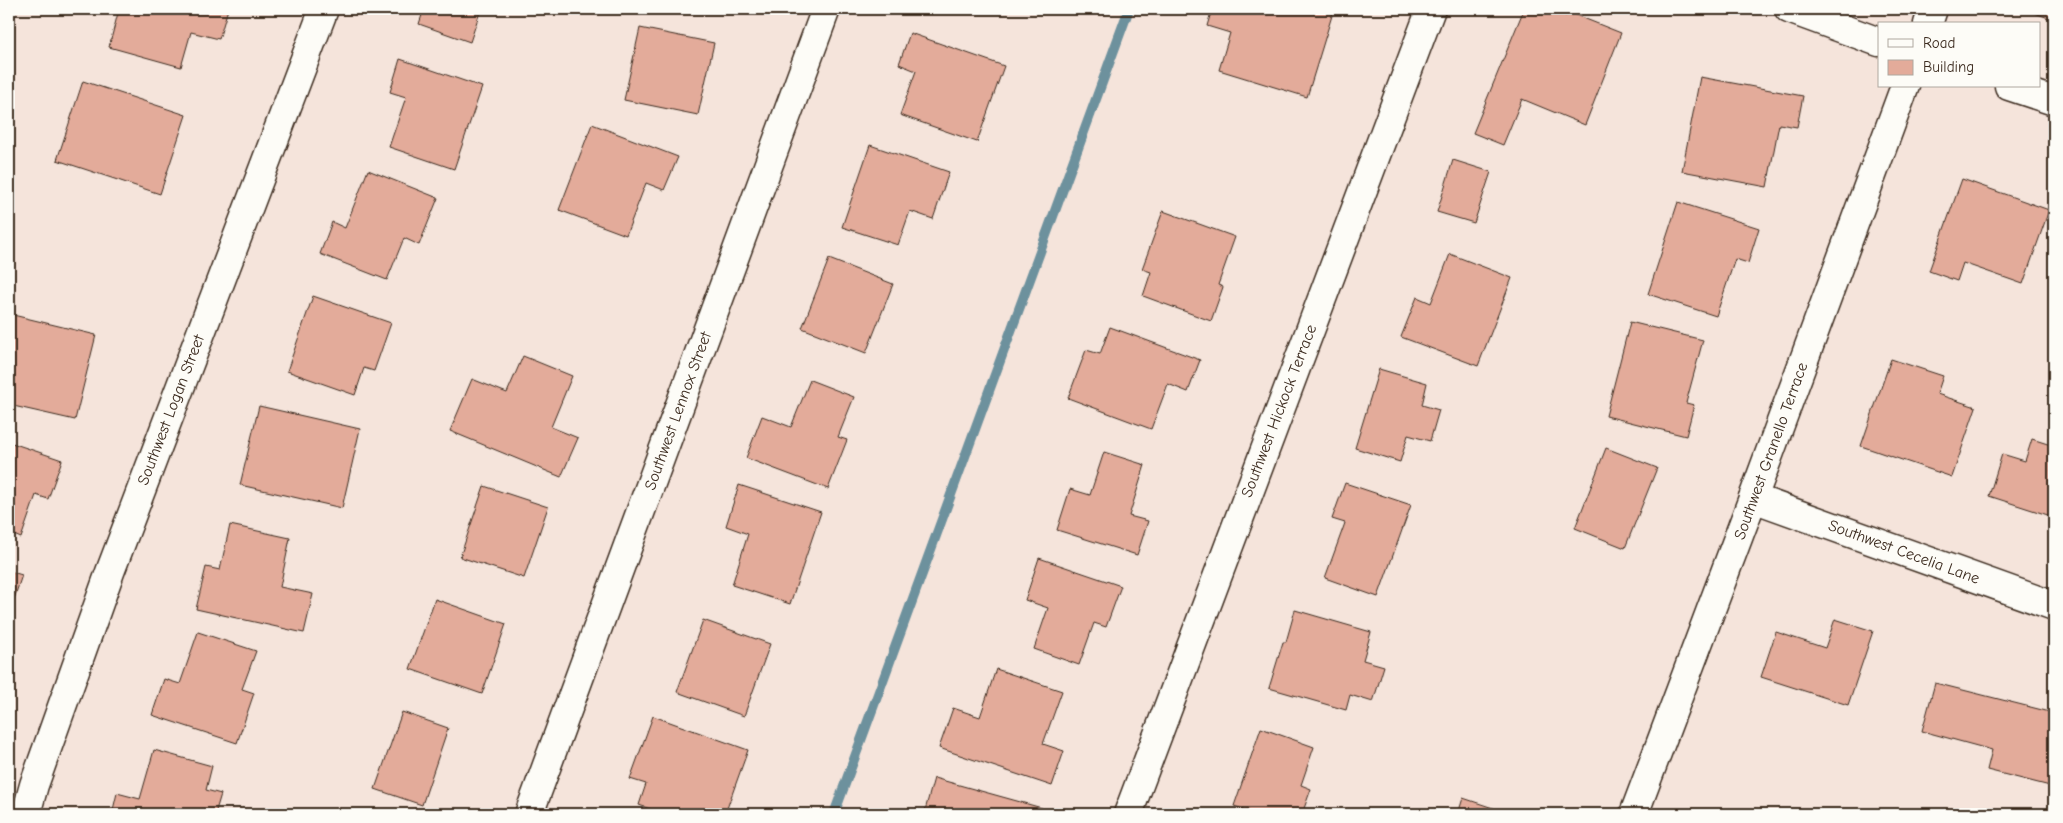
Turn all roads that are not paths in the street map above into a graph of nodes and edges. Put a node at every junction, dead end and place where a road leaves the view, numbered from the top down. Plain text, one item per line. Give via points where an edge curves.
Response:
1 (324, 9) edge
2 (826, 9) edge
3 (1430, 9) edge
4 (1789, 9) edge
5 (1933, 9) edge
6 (1929, 22) edge
7 (1878, 42) edge
8 (1904, 88) edge
9 (2015, 88) edge
10 (2054, 101) edge
11 (1754, 498) junction
12 (2054, 606) edge
13 (26, 814) edge
14 (529, 814) edge
15 (1128, 814) edge
16 (1634, 814) edge

1 - 13 street, Southwest Logan Street via 110,572
2 - 14 street, Southwest Lennox Street
3 - 15 street, Southwest Hickock Terrace
4 - 7 street
5 - 6 street
8 - 11 street, Southwest Granello Terrace
9 - 10 street
11 - 12 street, Southwest Cecelia Lane
11 - 16 street, Southwest Granello Terrace

